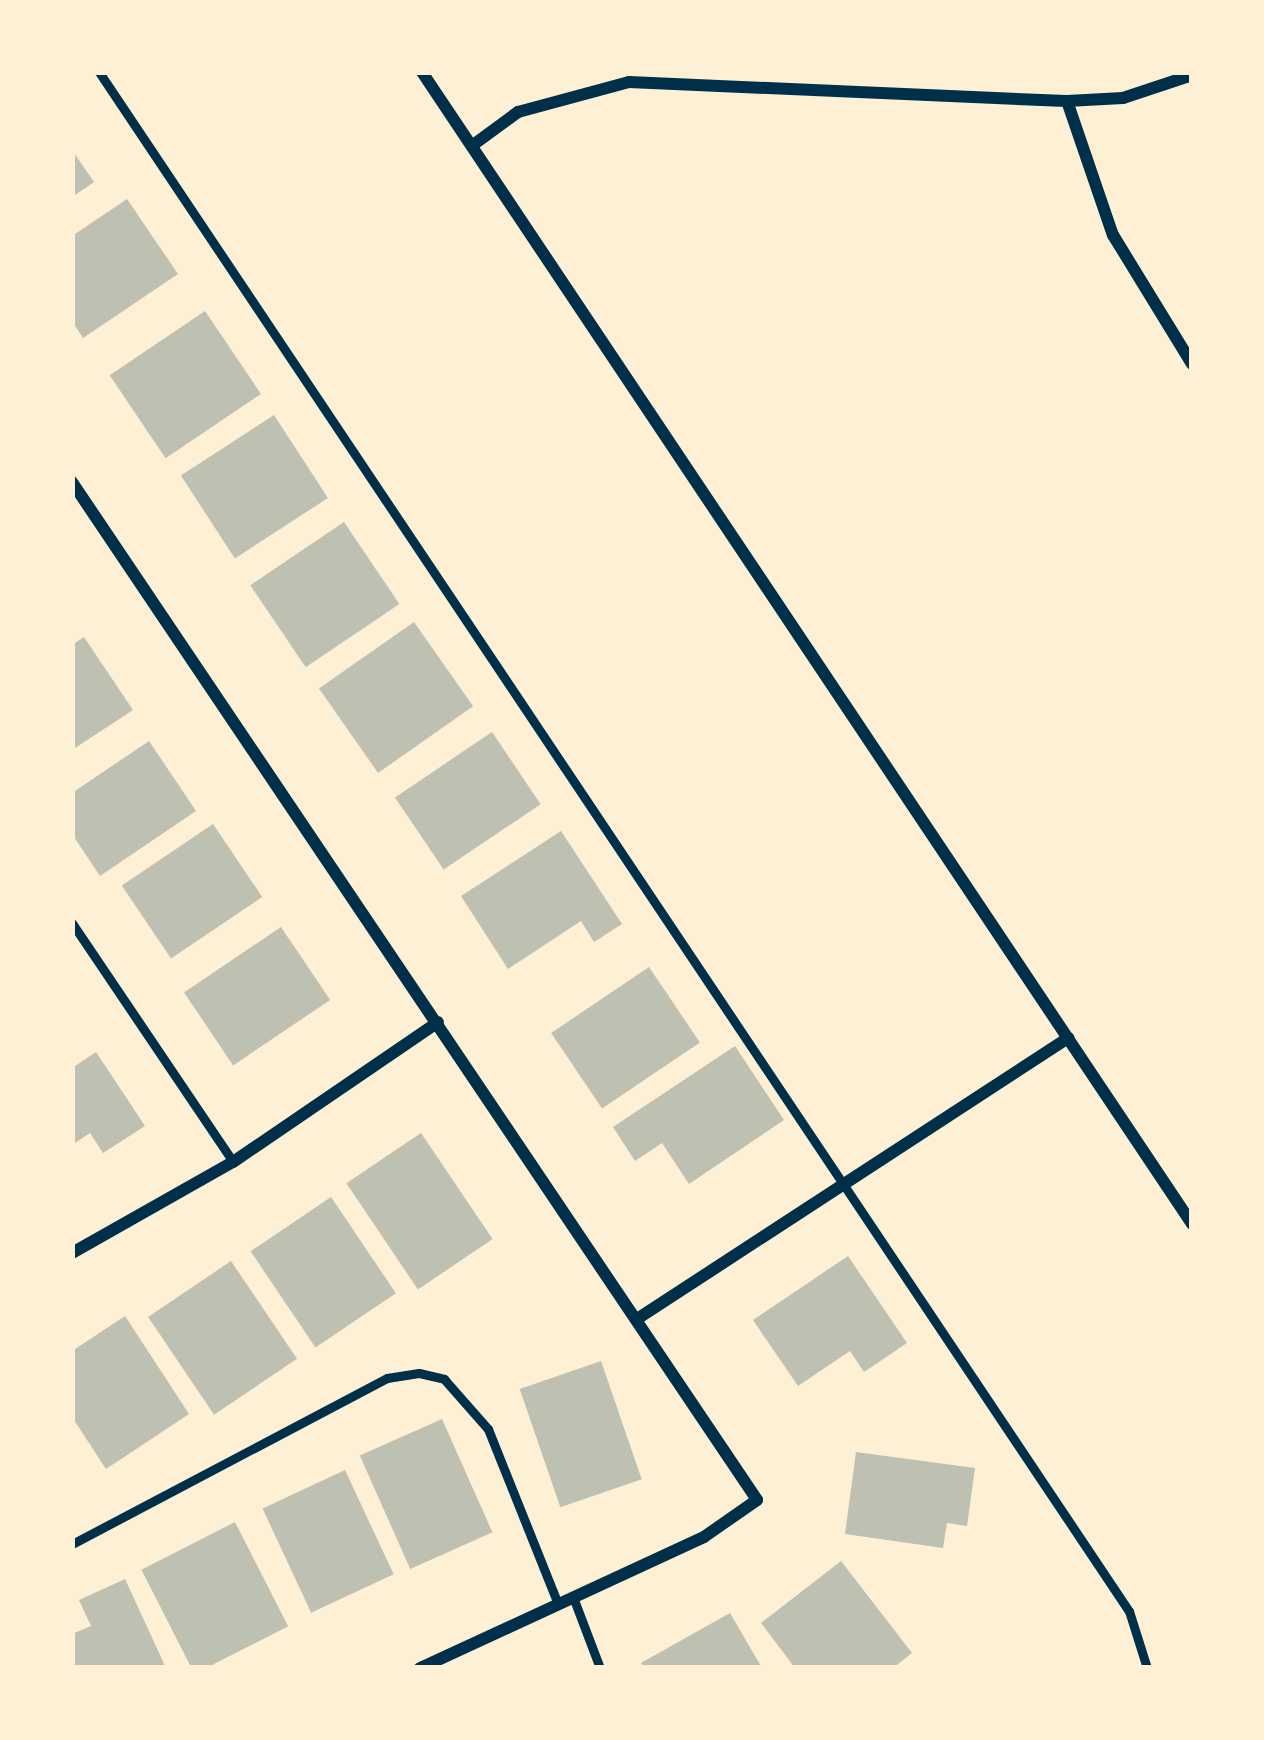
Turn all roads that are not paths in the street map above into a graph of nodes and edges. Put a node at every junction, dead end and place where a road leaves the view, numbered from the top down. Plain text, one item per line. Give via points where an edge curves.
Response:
1 (100, 72) edge
2 (422, 72) edge
3 (1192, 75) edge
4 (1067, 100) junction
5 (473, 145) junction
6 (1192, 364) edge
7 (72, 482) edge
8 (72, 923) edge
9 (437, 1022) junction
10 (1068, 1038) junction
11 (233, 1162) junction
12 (845, 1182) junction
13 (1192, 1225) edge
14 (72, 1252) edge
15 (637, 1319) junction
16 (72, 1544) edge
17 (573, 1597) junction
18 (558, 1604) junction
19 (420, 1668) edge
20 (600, 1668) edge
21 (1147, 1668) edge

1 - 12 lane
2 - 5 street
3 - 4 street via 1123,98
4 - 5 street via 629,82 518,112
4 - 6 street via 1113,235
5 - 10 street
7 - 9 street
8 - 11 lane
9 - 11 street
9 - 15 street
10 - 12 street
10 - 13 street
11 - 14 street
12 - 15 street
12 - 21 lane via 1146,1638
15 - 17 street via 757,1500
16 - 18 lane via 387,1378 419,1372 444,1379 488,1429
17 - 18 street
17 - 20 lane
18 - 19 street

